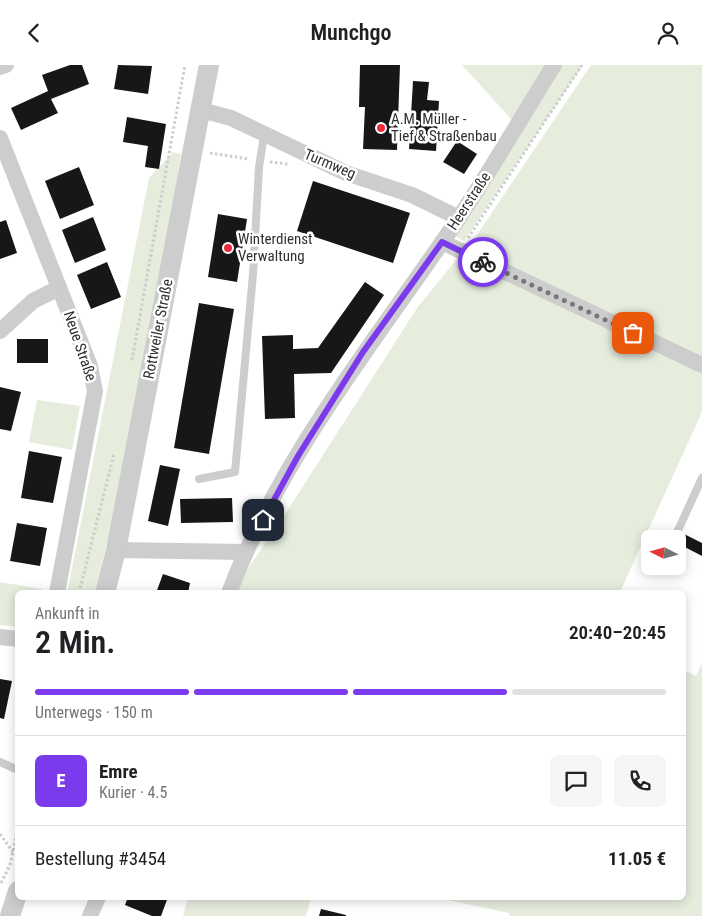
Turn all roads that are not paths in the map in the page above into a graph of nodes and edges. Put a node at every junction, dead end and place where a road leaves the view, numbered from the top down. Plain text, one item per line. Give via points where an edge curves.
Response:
1 (6, 65) edge
2 (209, 65) edge
3 (554, 65) edge
4 (0, 67) edge
5 (201, 110) junction
6 (264, 135) junction
7 (0, 138) edge
8 (459, 218) junction
9 (442, 242) junction
10 (59, 288) junction
11 (0, 331) edge
12 (702, 365) edge
13 (702, 478) edge
14 (199, 479) dead end
15 (678, 530) edge
16 (116, 550) junction
17 (245, 551) junction
18 (58, 590) edge
19 (96, 590) edge
20 (230, 590) edge
21 (0, 637) edge
22 (15, 639) edge
23 (0, 762) edge
24 (15, 769) edge
25 (15, 900) edge
26 (97, 900) edge
27 (10, 916) edge
28 (90, 916) edge

1 - 4 street
2 - 5 street, Rottweiler Straße
3 - 8 street, Heerstraße
5 - 6 street, Turmweg via 231,118
5 - 16 street, Rottweiler Straße
6 - 8 street, Turmweg via 346,173 412,195
6 - 14 lane via 235,472
7 - 10 street, Neue Straße
8 - 9 street, Heerstraße
9 - 12 street
9 - 17 street, Heerstraße via 363,352 298,456
10 - 11 street via 33,301
10 - 18 street, Neue Straße via 90,366 95,391
13 - 15 lane
16 - 17 street
16 - 19 street, Rottweiler Straße
17 - 20 street, Heerstraße
21 - 22 street
23 - 24 lane
25 - 27 street
26 - 28 street

